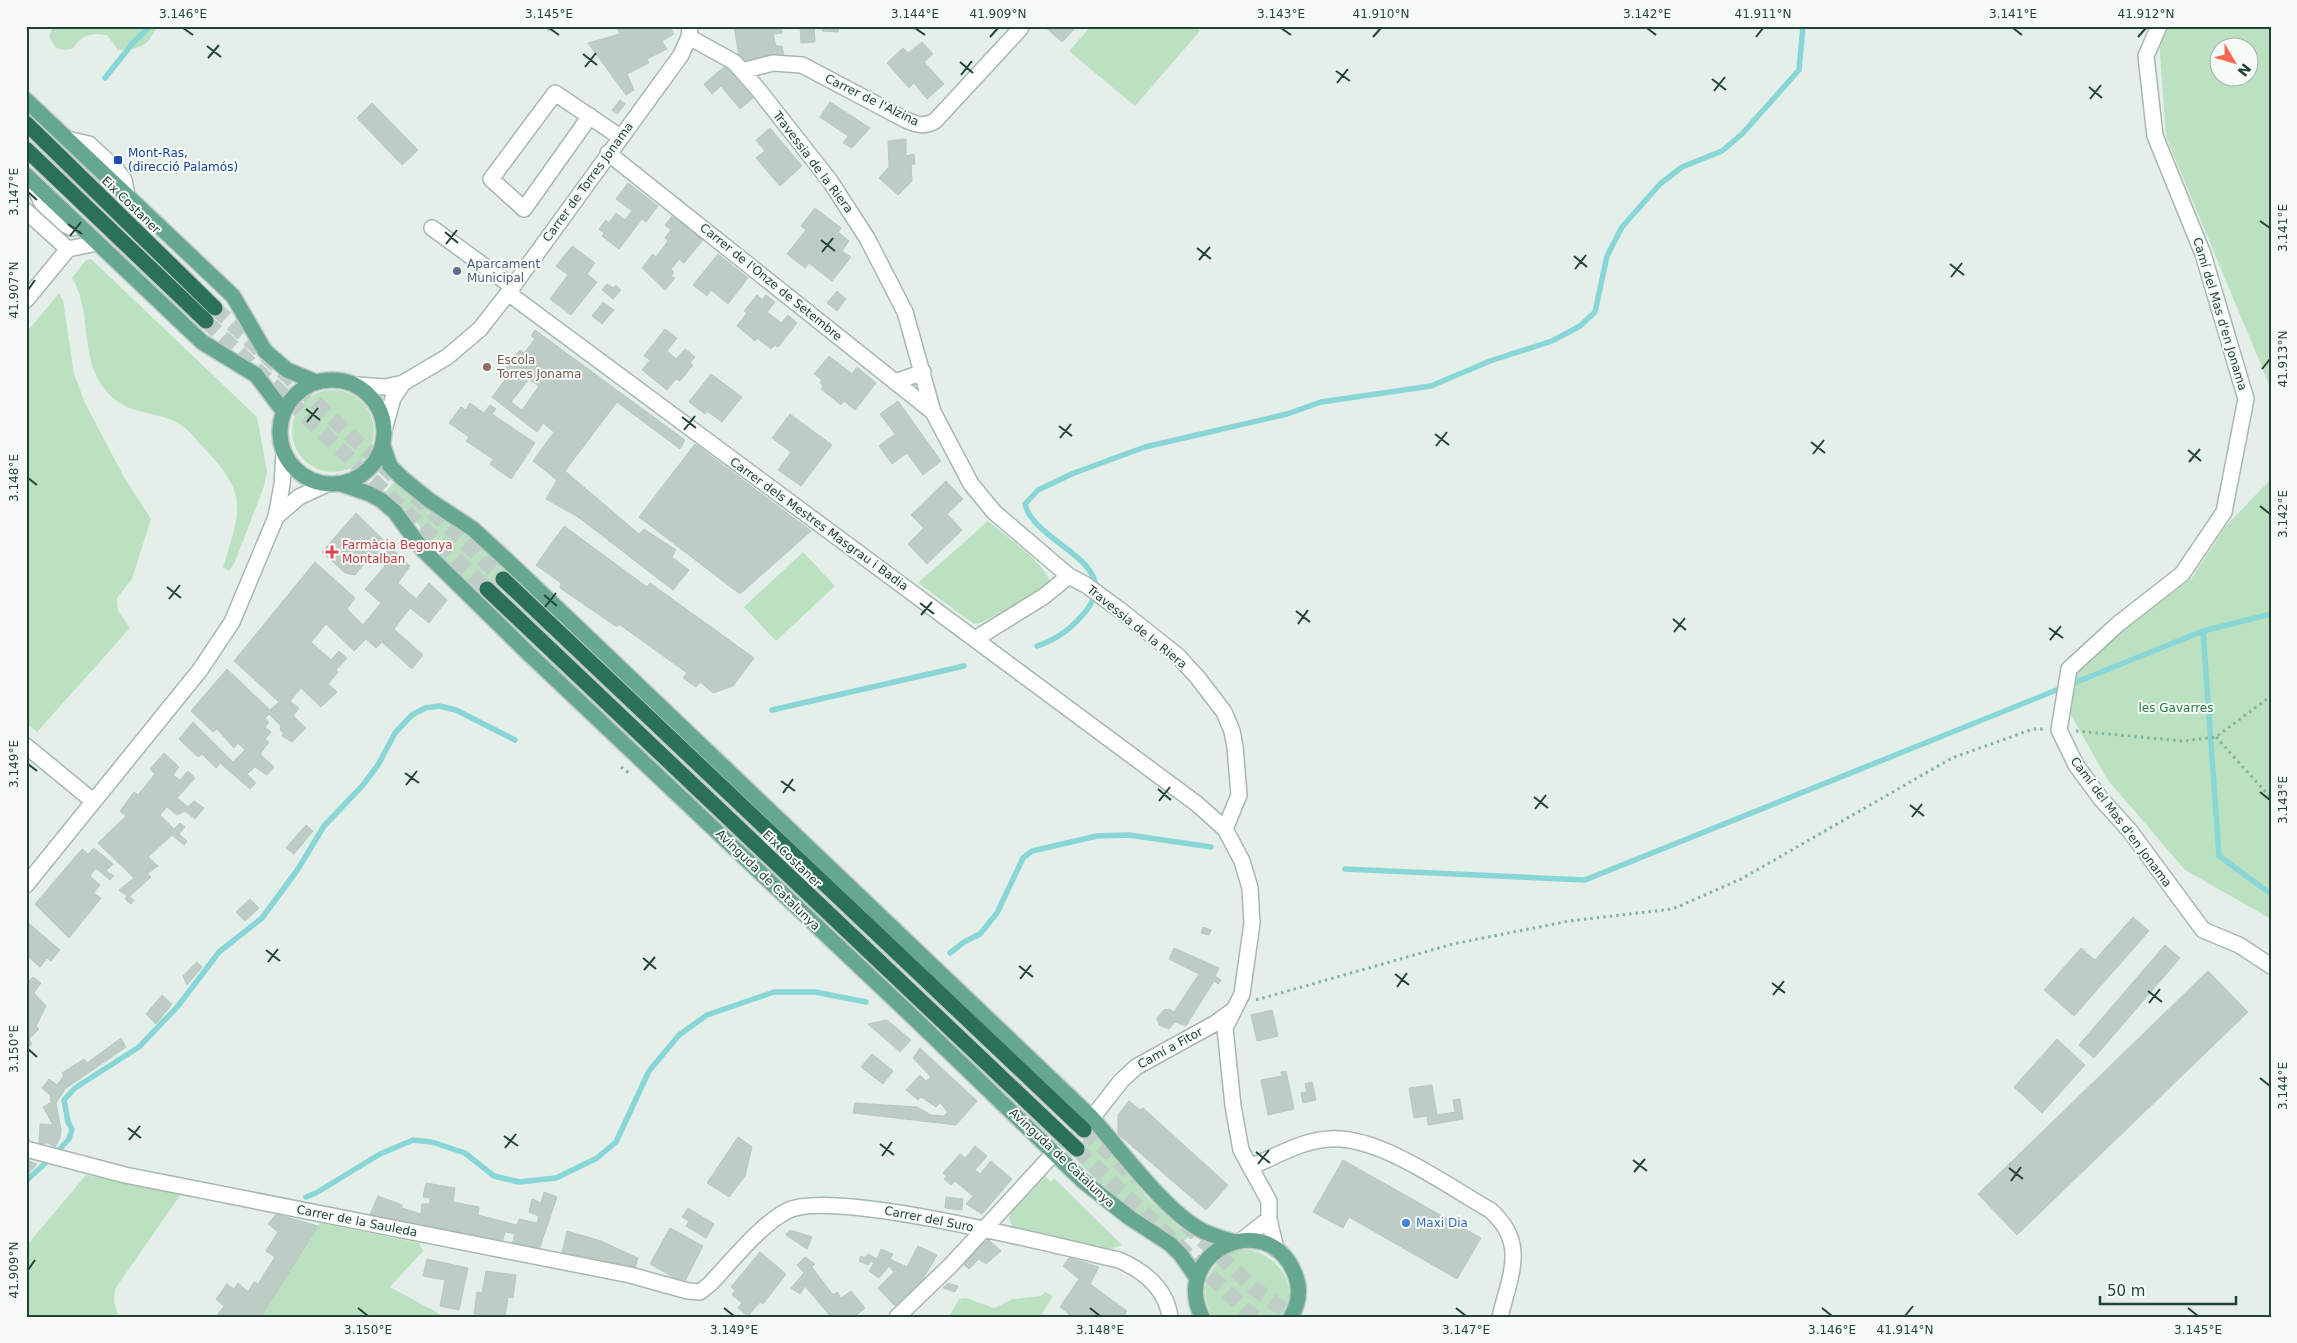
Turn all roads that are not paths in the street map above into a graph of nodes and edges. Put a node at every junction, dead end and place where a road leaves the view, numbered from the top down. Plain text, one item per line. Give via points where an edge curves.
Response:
1 (1021, 26) edge
2 (2159, 26) edge
3 (689, 31) edge
4 (742, 71) junction
5 (26, 100) edge
6 (590, 116) junction
7 (26, 123) edge
8 (620, 136) junction
9 (26, 149) edge
10 (608, 152) junction
11 (28, 177) edge
12 (26, 211) edge
13 (432, 228) dead end
14 (97, 243) junction
15 (68, 250) junction
16 (510, 290) junction
17 (26, 300) edge
18 (215, 308) tunnel mouth
19 (206, 320) tunnel mouth
20 (923, 372) junction
21 (316, 382) junction
22 (895, 382) junction
23 (403, 384) junction
24 (356, 385) junction
25 (284, 412) junction
26 (933, 412) junction
27 (384, 430) junction
28 (383, 446) junction
29 (284, 452) junction
30 (334, 484) junction
31 (276, 517) junction
32 (1069, 576) junction
33 (503, 579) tunnel mouth
34 (487, 590) tunnel mouth
35 (974, 639) junction
36 (26, 746) edge
37 (93, 801) junction
38 (1225, 829) junction
39 (26, 885) edge
40 (2271, 966) edge
41 (1235, 1009) junction
42 (1088, 1124) junction
43 (26, 1149) edge
44 (1077, 1149) tunnel mouth
45 (1055, 1152) junction
46 (1250, 1167) junction
47 (1269, 1218) junction
48 (985, 1230) junction
49 (1238, 1241) junction
50 (1276, 1249) junction
51 (1197, 1278) junction
52 (688, 1291) joint
53 (1298, 1298) junction
54 (897, 1317) edge
55 (1170, 1317) edge
56 (1202, 1317) edge
57 (1292, 1317) edge
58 (1304, 1317) edge
59 (1500, 1317) edge

1 - 4 street, Carrer de l'Alzina via 927,126 906,120 802,65 773,63
2 - 40 street, Camí del Mas d'en Jonama via 2146,56 2155,136 2203,254 2246,399 2224,512 2182,574 2118,624 2069,669 2059,730 2076,765 2130,831 2203,930 2239,945
3 - 4 street, Travessia de la Riera
3 - 8 street, Carrer de Torres Jonama via 681,55
4 - 20 street, Travessia de la Riera via 830,181 867,238 906,312
5 - 21 main road via 233,296 265,351 287,370
6 - 6 street via 555,92 491,179 524,209
6 - 8 street
7 - 18 highway, Eix Costaner
8 - 10 street, Carrer de Torres Jonama
9 - 19 highway
10 - 16 street, Carrer de Torres Jonama
10 - 22 street, Carrer de l'Onze de Setembre
11 - 14 main road
12 - 15 street
13 - 16 street, Carrer dels Mestres Masgrau i Badia
14 - 15 street
14 - 25 main road via 202,342 256,375
15 - 17 street
16 - 23 street, Carrer de Torres Jonama via 480,329 447,357
16 - 35 street, Carrer dels Mestres Masgrau i Badia
20 - 22 street
20 - 26 street, Travessia de la Riera
21 - 24 main road via 336,380
21 - 25 main road via 296,393
22 - 26 street, Carrer de l'Onze de Setembre
23 - 24 street, Carrer de Torres Jonama via 385,387
23 - 27 street, Carrer de Torres Jonama via 393,398
24 - 27 main road via 369,394 378,407
25 - 29 main road via 280,426
26 - 32 street, Travessia de la Riera via 971,484 994,512
27 - 28 main road
28 - 30 main road via 367,471 350,481
28 - 42 main road via 390,466 402,478 473,529
29 - 30 main road via 301,474 318,483
29 - 31 street
30 - 31 street via 299,497
30 - 45 main road, Avinguda de Catalunya via 370,494 395,512 422,549 446,574
31 - 37 street via 242,602 228,628 200,670
32 - 35 street via 1043,597
32 - 38 street, Travessia de la Riera via 1104,598 1178,656 1224,712 1234,739 1239,796
33 - 42 highway, Eix Costaner
34 - 44 highway, Eix Costaner
35 - 38 street, Carrer dels Mestres Masgrau i Badia
36 - 37 street
37 - 39 street
38 - 41 street via 1248,874 1252,923 1242,994
41 - 42 street, Camí a Fitor via 1136,1067
41 - 46 street via 1225,1028 1241,1150
42 - 49 main road via 1176,1210 1204,1232
43 - 52 street, Carrer de la Sauleda via 125,1175 630,1275
45 - 48 street
45 - 51 main road, Avinguda de Catalunya via 1112,1205 1170,1244
46 - 47 street via 1269,1201
46 - 59 street via 1304,1144 1328,1139 1370,1144 1390,1152 1490,1210 1508,1231 1514,1247
47 - 49 street
47 - 50 street
48 - 52 street, Carrer del Suro via 873,1209 807,1205 788,1210 772,1220 710,1284 700,1292
48 - 54 street
48 - 55 street, Carrer del Suro via 1129,1264 1165,1296
49 - 50 main road via 1260,1242
49 - 51 main road via 1214,1251
50 - 53 main road via 1296,1276
51 - 56 main road via 1195,1294
53 - 57 main road
53 - 58 main road

